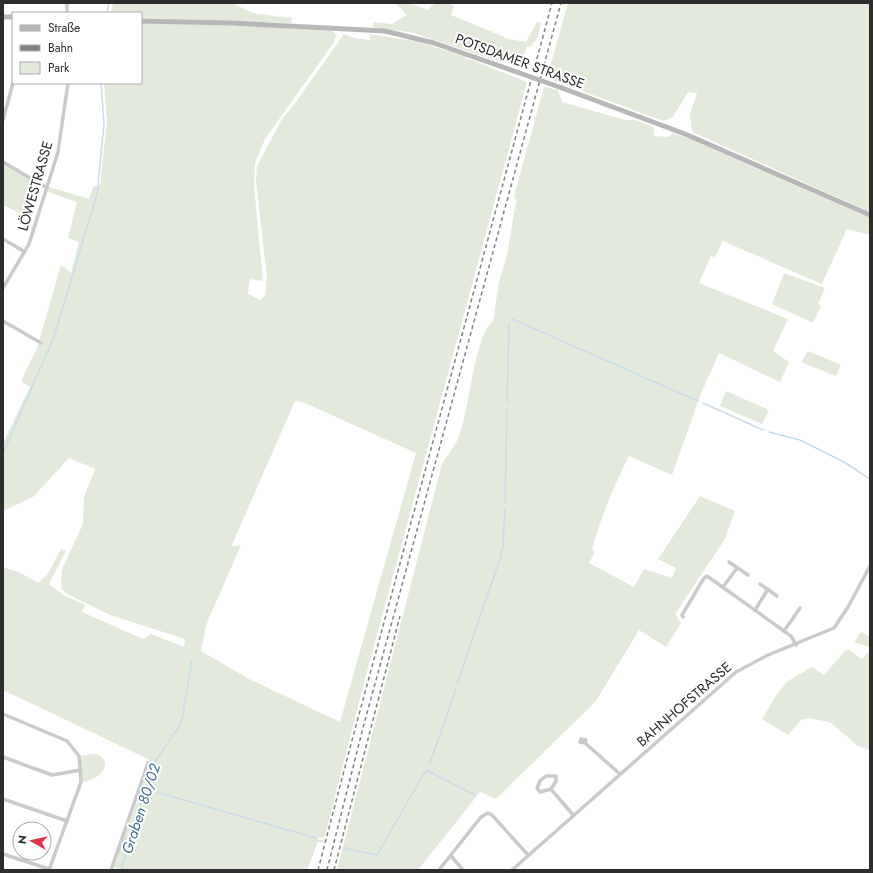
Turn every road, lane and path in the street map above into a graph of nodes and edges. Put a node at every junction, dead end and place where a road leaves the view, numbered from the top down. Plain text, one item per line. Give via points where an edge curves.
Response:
1 (142, 21) edge
2 (13, 84) edge
3 (68, 84) edge
4 (3, 120) edge
5 (3, 162) edge
6 (47, 188) junction
7 (870, 215) edge
8 (3, 239) edge
9 (25, 252) junction
10 (3, 288) edge
11 (3, 320) edge
12 (41, 344) dead end
13 (729, 562) dead end
14 (870, 566) edge
15 (737, 568) junction
16 (748, 575) dead end
17 (760, 584) dead end
18 (723, 587) junction
19 (768, 590) junction
20 (777, 596) dead end
21 (800, 608) dead end
22 (755, 610) junction
23 (683, 617) dead end
24 (784, 631) junction
25 (796, 645) junction
26 (3, 716) edge
27 (585, 743) dead end
28 (3, 757) edge
29 (148, 763) dead end
30 (82, 770) junction
31 (620, 774) junction
32 (551, 789) junction
33 (3, 798) edge
34 (573, 815) junction
35 (67, 821) junction
36 (3, 854) edge
37 (450, 856) junction
38 (528, 856) junction
39 (49, 870) edge
40 (111, 870) edge
41 (439, 870) edge
42 (463, 870) edge
43 (512, 870) edge

1 - 7 street, POTSDAMER STRASSE, bridge via 385,31 427,41 692,136
2 - 4 street
3 - 6 street, LÖWESTRASSE via 58,152
5 - 6 street
6 - 9 street, LÖWESTRASSE
8 - 9 street
9 - 10 street, LÖWESTRASSE
11 - 12 street
13 - 15 street
14 - 25 street, BAHNHOFSTRASSE via 837,625
15 - 16 street
15 - 18 street
17 - 19 street
18 - 22 street
18 - 23 street via 705,576
19 - 20 street
19 - 22 street
21 - 24 street
22 - 24 street
24 - 25 street via 791,636
25 - 31 street, BAHNHOFSTRASSE via 768,655 736,672
26 - 30 street via 67,741 79,756
27 - 31 street
28 - 30 street via 52,776
29 - 40 street
30 - 35 street via 81,782
31 - 34 street, BAHNHOFSTRASSE
32 - 32 street via 556,776 546,776 537,788 540,792
32 - 34 street
33 - 35 street
34 - 38 street, BAHNHOFSTRASSE
35 - 39 street
36 - 39 street
37 - 38 street via 488,813
37 - 41 street
37 - 42 street
38 - 43 street, BAHNHOFSTRASSE

